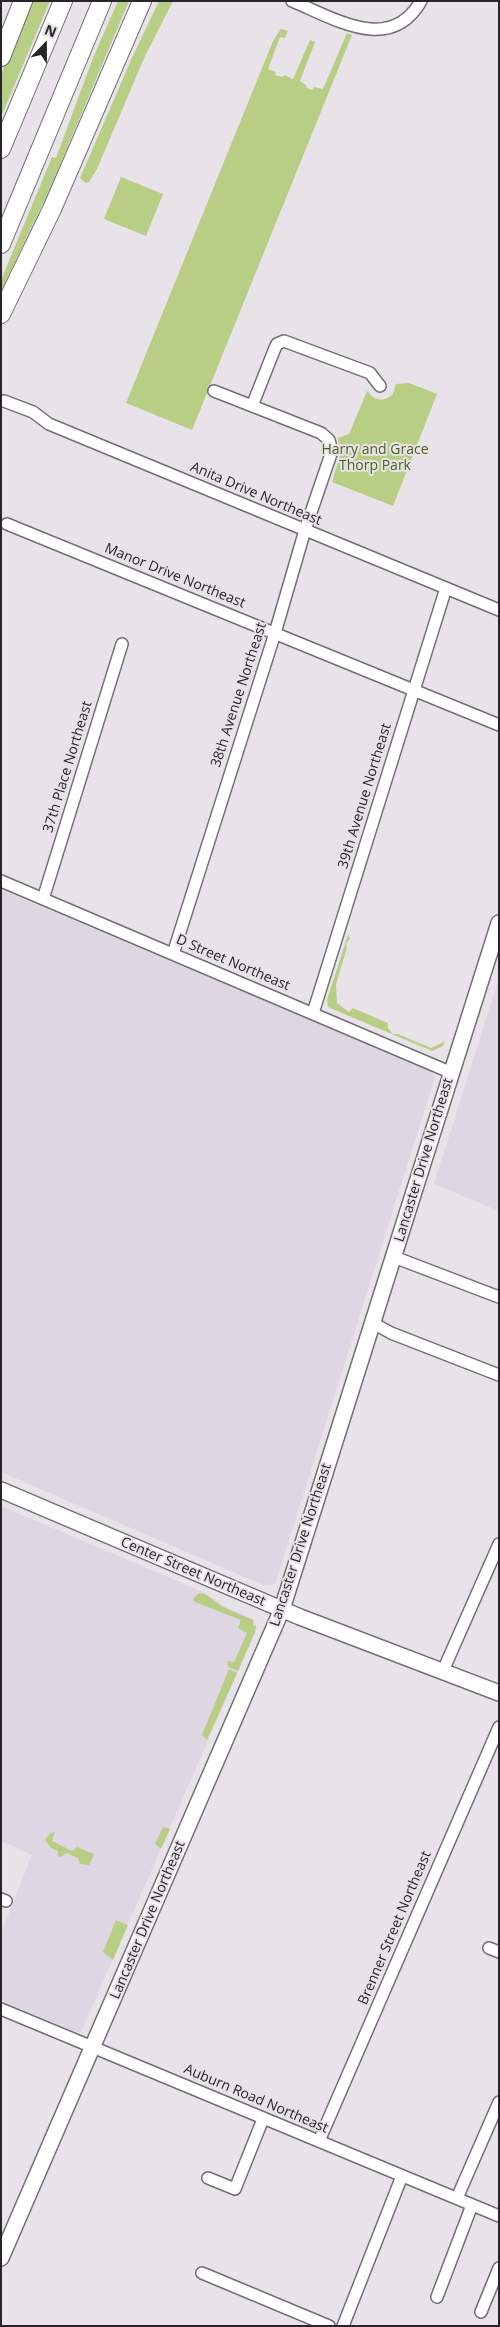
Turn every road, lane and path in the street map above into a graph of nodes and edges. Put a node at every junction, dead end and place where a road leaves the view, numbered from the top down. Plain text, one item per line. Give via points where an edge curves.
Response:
1 (23, 1) edge
2 (63, 1) edge
3 (102, 1) edge
4 (142, 1) edge
5 (292, 1) edge
6 (421, 1) edge
7 (1, 58) edge
8 (1, 149) edge
9 (1, 244) edge
10 (1, 314) edge
11 (380, 386) dead end
12 (214, 392) dead end
13 (4, 401) dead end
14 (252, 406) junction
15 (7, 524) dead end
16 (305, 530) junction
17 (446, 588) junction
18 (499, 610) edge
19 (275, 633) junction
20 (122, 644) dead end
21 (414, 692) junction
22 (499, 725) edge
23 (1, 881) edge
24 (43, 898) junction
25 (499, 923) edge
26 (173, 954) junction
27 (313, 1013) junction
28 (452, 1073) junction
29 (394, 1257) junction
30 (499, 1297) edge
31 (373, 1323) junction
32 (499, 1375) edge
33 (1, 1490) edge
34 (499, 1544) edge
35 (282, 1610) junction
36 (442, 1672) junction
37 (499, 1693) edge
38 (499, 1727) edge
39 (1, 2009) edge
40 (93, 2047) junction
41 (499, 2102) edge
42 (263, 2119) junction
43 (319, 2142) junction
44 (402, 2176) junction
45 (208, 2178) dead end
46 (457, 2198) junction
47 (472, 2205) junction
48 (499, 2216) edge
49 (1, 2258) edge
50 (499, 2268) edge
51 (202, 2273) dead end
52 (437, 2297) dead end
53 (481, 2312) dead end
54 (329, 2326) edge
55 (343, 2326) edge

1 - 7 highway
2 - 8 highway
3 - 9 highway
4 - 10 highway via 52,209
5 - 6 street via 353,26 375,30 390,28 405,20
11 - 14 street via 367,372 284,341 277,344
12 - 14 street
13 - 16 street, Anita Drive Northeast via 34,412 49,424
14 - 16 street, 38th Avenue Northeast via 321,433 332,446
15 - 19 street, Manor Drive Northeast
16 - 17 street, Anita Drive Northeast
16 - 19 street, 38th Avenue Northeast
17 - 18 street, Anita Drive Northeast
17 - 21 street, 39th Avenue Northeast
19 - 21 street, Manor Drive Northeast
19 - 26 street, 38th Avenue Northeast
20 - 24 street, 37th Place Northeast
21 - 22 street, Manor Drive Northeast
21 - 27 street, 39th Avenue Northeast
23 - 24 street, D Street Northeast
24 - 26 street, D Street Northeast
25 - 28 main road, Lancaster Drive Northeast
26 - 27 street, D Street Northeast
27 - 28 street, D Street Northeast
28 - 29 main road, Lancaster Drive Northeast
29 - 30 street
29 - 31 main road, Lancaster Drive Northeast
31 - 32 street
31 - 35 main road, Lancaster Drive Northeast
33 - 35 main road, Center Street Northeast
34 - 36 street
35 - 36 main road, Center Street Northeast
35 - 40 main road, Lancaster Drive Northeast
36 - 37 main road, Center Street Northeast
38 - 43 street, Brenner Street Northeast
39 - 40 street, Auburn Road Northeast
40 - 42 street, Auburn Road Northeast
40 - 49 main road, Lancaster Drive Northeast
41 - 46 street
42 - 43 street, Auburn Road Northeast
42 - 45 street via 235,2189
43 - 44 street, Auburn Road Northeast
44 - 46 street, Auburn Road Northeast
44 - 55 street
46 - 47 street, Auburn Road Northeast
47 - 48 street, Auburn Road Northeast
47 - 52 street
50 - 53 street
51 - 54 street

